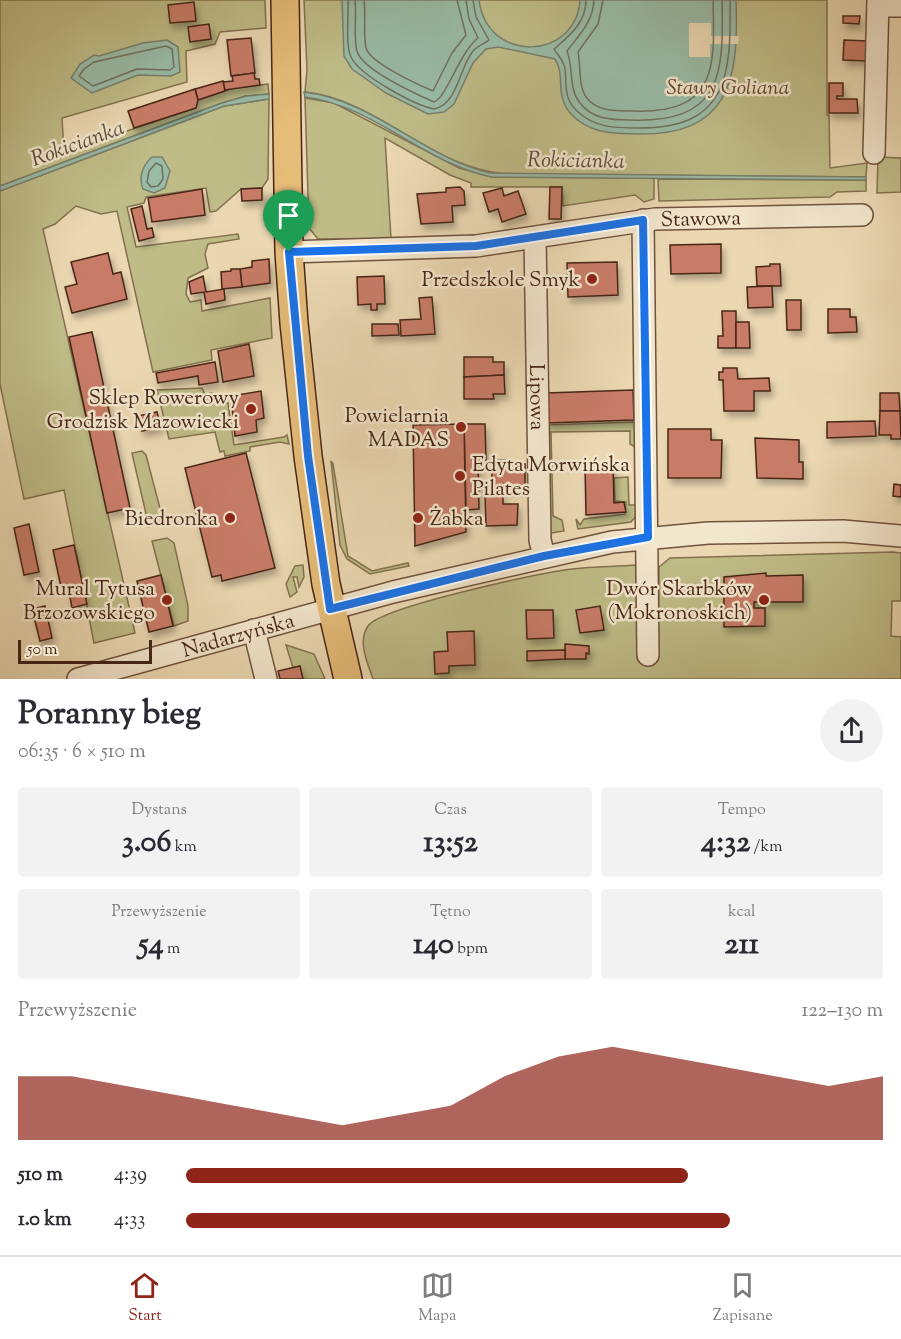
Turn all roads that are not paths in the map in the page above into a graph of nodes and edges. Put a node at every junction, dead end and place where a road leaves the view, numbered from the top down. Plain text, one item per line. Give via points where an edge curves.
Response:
1 (285, 0) edge
2 (878, 3) edge
3 (901, 6) edge
4 (874, 153) dead end
5 (862, 215) dead end
6 (643, 220) junction
7 (535, 238) junction
8 (289, 252) junction
9 (901, 536) edge
10 (648, 537) junction
11 (544, 556) junction
12 (330, 609) junction
13 (254, 630) junction
14 (648, 655) dead end
15 (344, 674) edge
16 (78, 679) edge
17 (266, 679) edge

1 - 8 main road
2 - 3 street
2 - 4 street
5 - 6 street, Stawowa
6 - 7 street, Stawowa
6 - 10 street
7 - 8 street, Stawowa via 476,246
7 - 11 street, Lipowa via 540,540
8 - 12 main road via 308,456
9 - 10 street, Nadarzyńska via 843,531
10 - 11 street, Nadarzyńska
10 - 14 street
11 - 12 street, Nadarzyńska
12 - 13 street, Nadarzyńska
12 - 15 main road
13 - 16 street, Nadarzyńska
13 - 17 street

